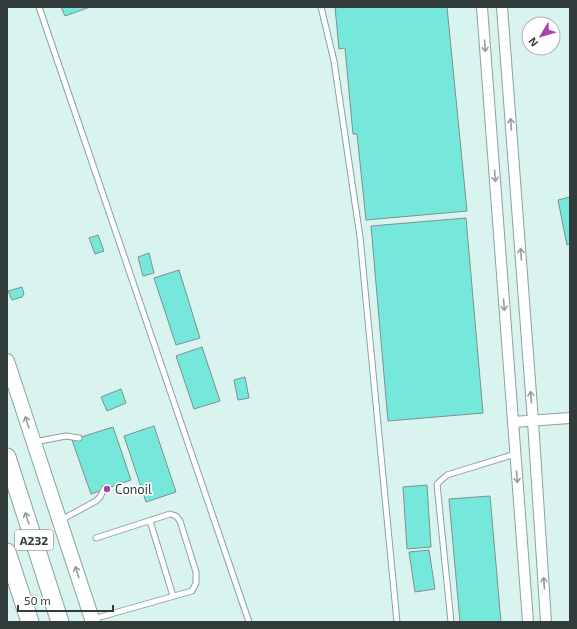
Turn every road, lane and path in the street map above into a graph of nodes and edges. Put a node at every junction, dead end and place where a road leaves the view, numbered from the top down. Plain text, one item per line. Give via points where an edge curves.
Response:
1 (39, 7) edge
2 (321, 7) edge
3 (482, 7) edge
4 (502, 7) edge
5 (7, 360) edge
6 (570, 418) edge
7 (533, 421) junction
8 (513, 422) junction
9 (78, 438) dead end
10 (34, 442) junction
11 (516, 454) junction
12 (7, 457) edge
13 (104, 489) dead end
14 (60, 520) junction
15 (150, 520) junction
16 (96, 538) dead end
17 (7, 552) edge
18 (172, 596) junction
19 (93, 620) edge
20 (30, 622) edge
21 (60, 622) edge
22 (249, 622) edge
23 (397, 622) edge
24 (452, 622) edge
25 (528, 622) edge
26 (546, 622) edge

1 - 22 lane
2 - 23 lane via 334,61 360,237
3 -> 8 street
7 -> 4 street
10 -> 5 main road
6 - 7 street
7 - 8 street
26 -> 7 street
8 - 11 street
9 - 10 lane via 66,436
10 - 14 main road
11 - 24 lane via 447,475 438,484
11 -> 25 street
21 -> 12 highway, A232
13 - 14 lane via 96,501
19 -> 14 main road
15 - 16 lane
15 - 18 lane
15 - 18 lane via 170,514 176,516 180,521 196,572 196,583 192,591
17 - 20 highway, A232
18 - 19 lane

